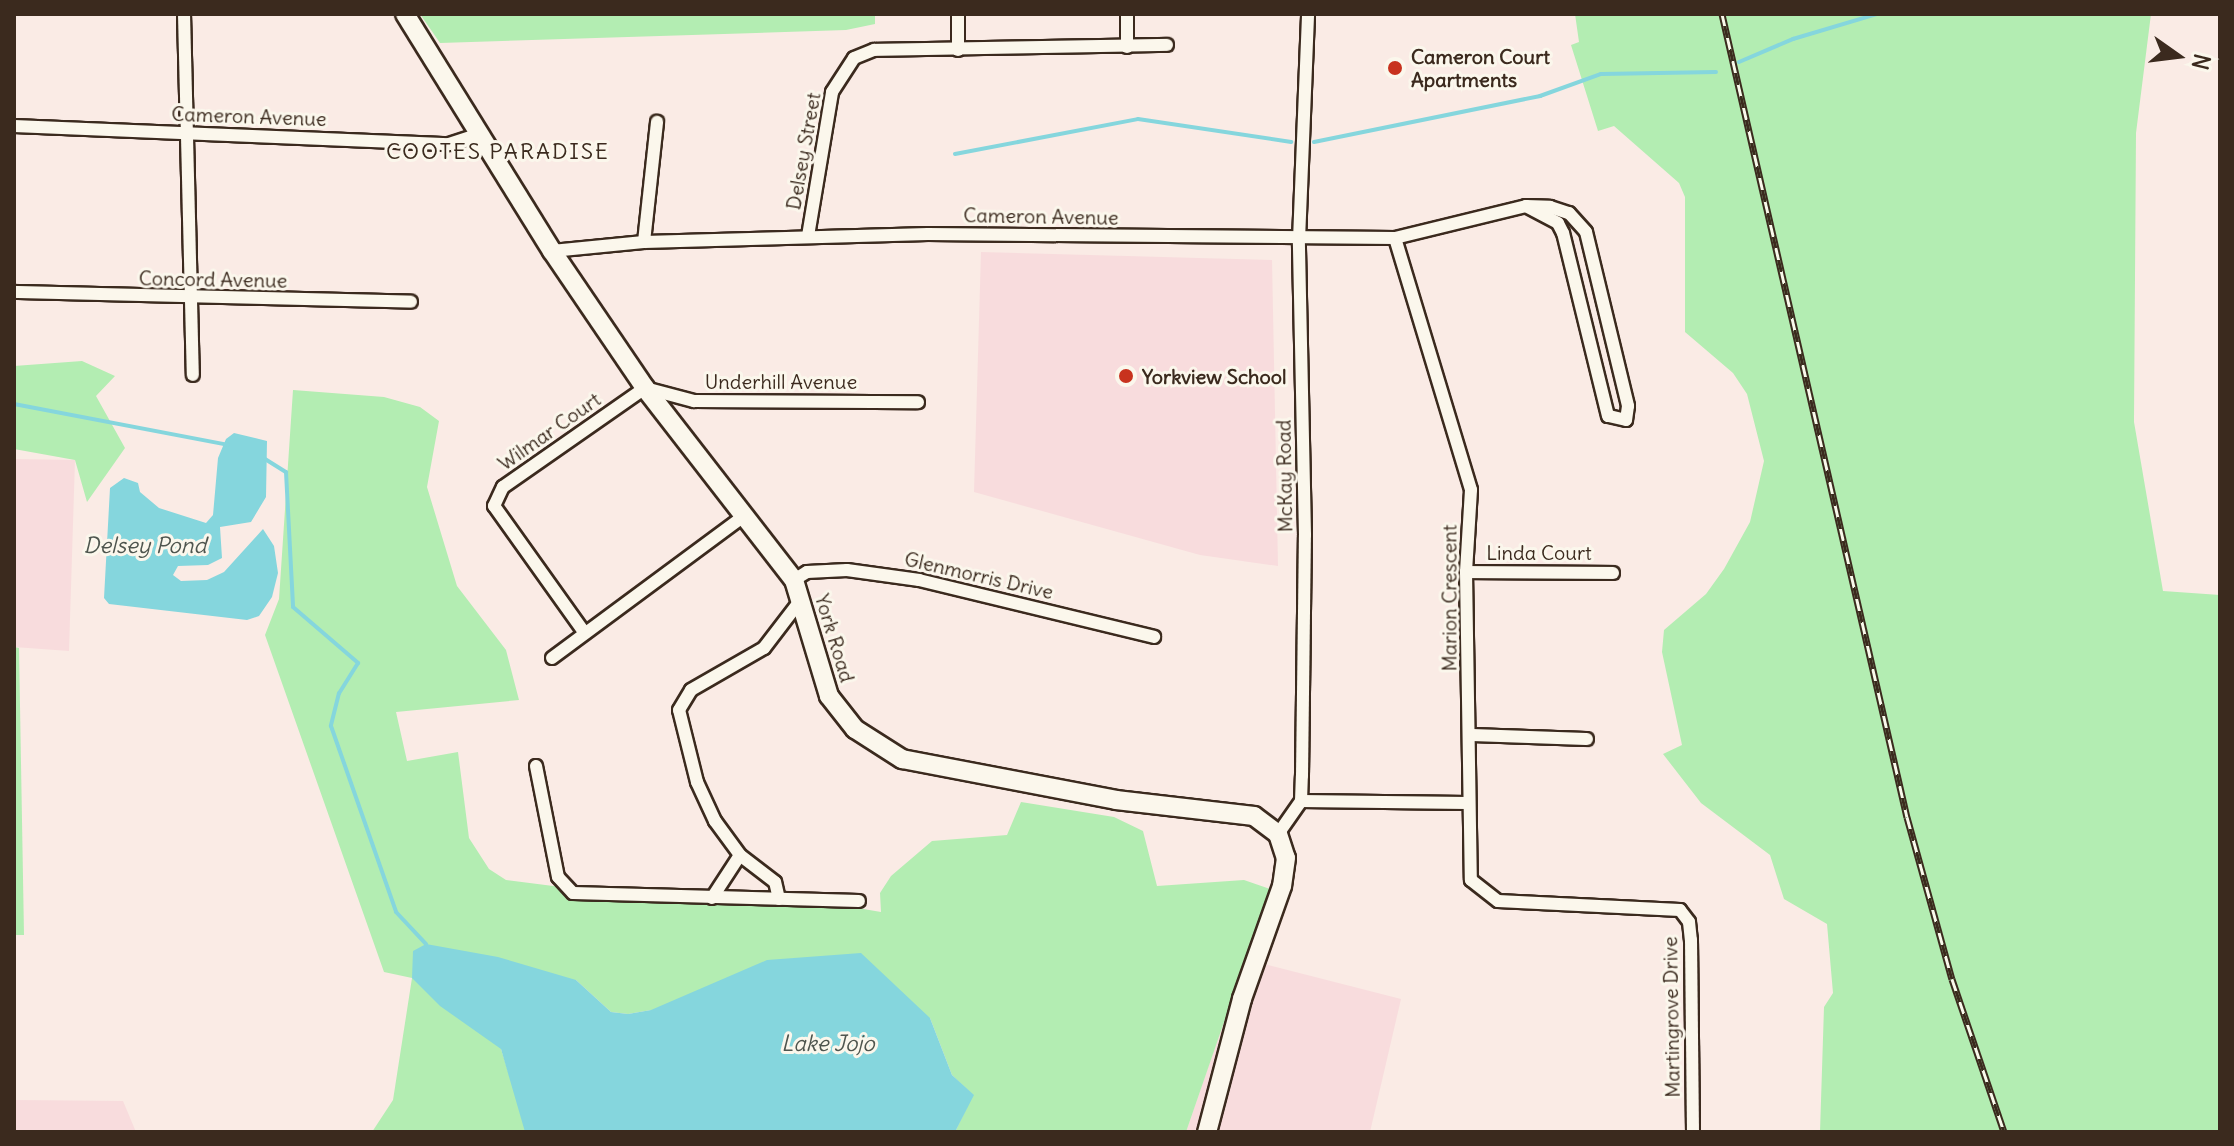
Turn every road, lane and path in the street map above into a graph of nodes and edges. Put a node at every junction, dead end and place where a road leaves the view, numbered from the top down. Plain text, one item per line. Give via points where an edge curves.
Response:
1 (184, 14) edge
2 (405, 14) edge
3 (958, 14) edge
4 (1127, 14) edge
5 (1308, 14) edge
6 (1167, 45) dead end
7 (1127, 47) junction
8 (958, 50) junction
9 (657, 122) dead end
10 (14, 126) edge
11 (186, 133) junction
12 (480, 134) junction
13 (1526, 206) junction
14 (808, 236) junction
15 (1395, 238) junction
16 (1299, 240) junction
17 (644, 242) junction
18 (552, 251) junction
19 (14, 292) edge
20 (191, 299) junction
21 (411, 302) dead end
22 (193, 375) dead end
23 (645, 388) junction
24 (918, 402) dead end
25 (745, 515) junction
26 (1466, 572) junction
27 (1613, 573) dead end
28 (794, 580) junction
29 (800, 601) junction
30 (584, 632) junction
31 (1154, 637) dead end
32 (552, 658) dead end
33 (1471, 735) junction
34 (1587, 739) dead end
35 (536, 766) dead end
36 (1301, 801) junction
37 (1467, 803) junction
38 (1278, 834) junction
39 (740, 855) junction
40 (712, 898) junction
41 (779, 899) junction
42 (859, 901) dead end
43 (1207, 1132) edge
44 (1693, 1132) edge

1 - 11 street
2 - 12 street, York Road
3 - 8 street
4 - 7 street
5 - 16 street, McKay Road
6 - 7 street, Delsey Street
7 - 8 street, Delsey Street
8 - 14 street, Delsey Street via 874,50 854,58 839,76
9 - 17 street
10 - 11 street, Cameron Avenue
11 - 12 street, Cameron Avenue via 449,144
11 - 20 street
12 - 18 street, York Road
13 - 13 street, Cameron Avenue via 1558,223 1563,233 1608,416 1626,420 1628,406 1586,232 1569,213
13 - 15 street, Cameron Avenue
14 - 16 street, Cameron Avenue
14 - 17 street, Cameron Avenue
15 - 16 street, Cameron Avenue
15 - 26 street, Marion Crescent via 1471,490
16 - 36 street, McKay Road via 1305,535
17 - 18 street, Cameron Avenue
18 - 23 street, York Road
19 - 20 street, Concord Avenue
20 - 21 street, Concord Avenue
20 - 22 street
23 - 24 street, Underhill Avenue via 694,401
23 - 25 street, York Road
23 - 30 street, Wilmar Court via 503,487 494,506
25 - 28 street, York Road
25 - 30 street
26 - 27 street, Linda Court
26 - 33 street, Marion Crescent
28 - 29 street, York Road
28 - 31 street, Glenmorris Drive via 807,572 847,570 919,580
29 - 38 street, York Road via 829,696 855,729 881,750 902,759 1116,800 1254,816
29 - 39 street via 764,648 691,690 679,710 697,782 727,841
30 - 32 street
33 - 34 street
33 - 37 street, Marion Crescent
35 - 40 street via 564,888 587,895
36 - 37 street
36 - 38 street
37 - 44 street, Martingrove Drive via 1471,880 1498,901 1666,906 1680,910 1689,922
38 - 43 street via 1286,858 1282,886 1242,999
39 - 40 street
39 - 41 street via 775,882
40 - 41 street
41 - 42 street

